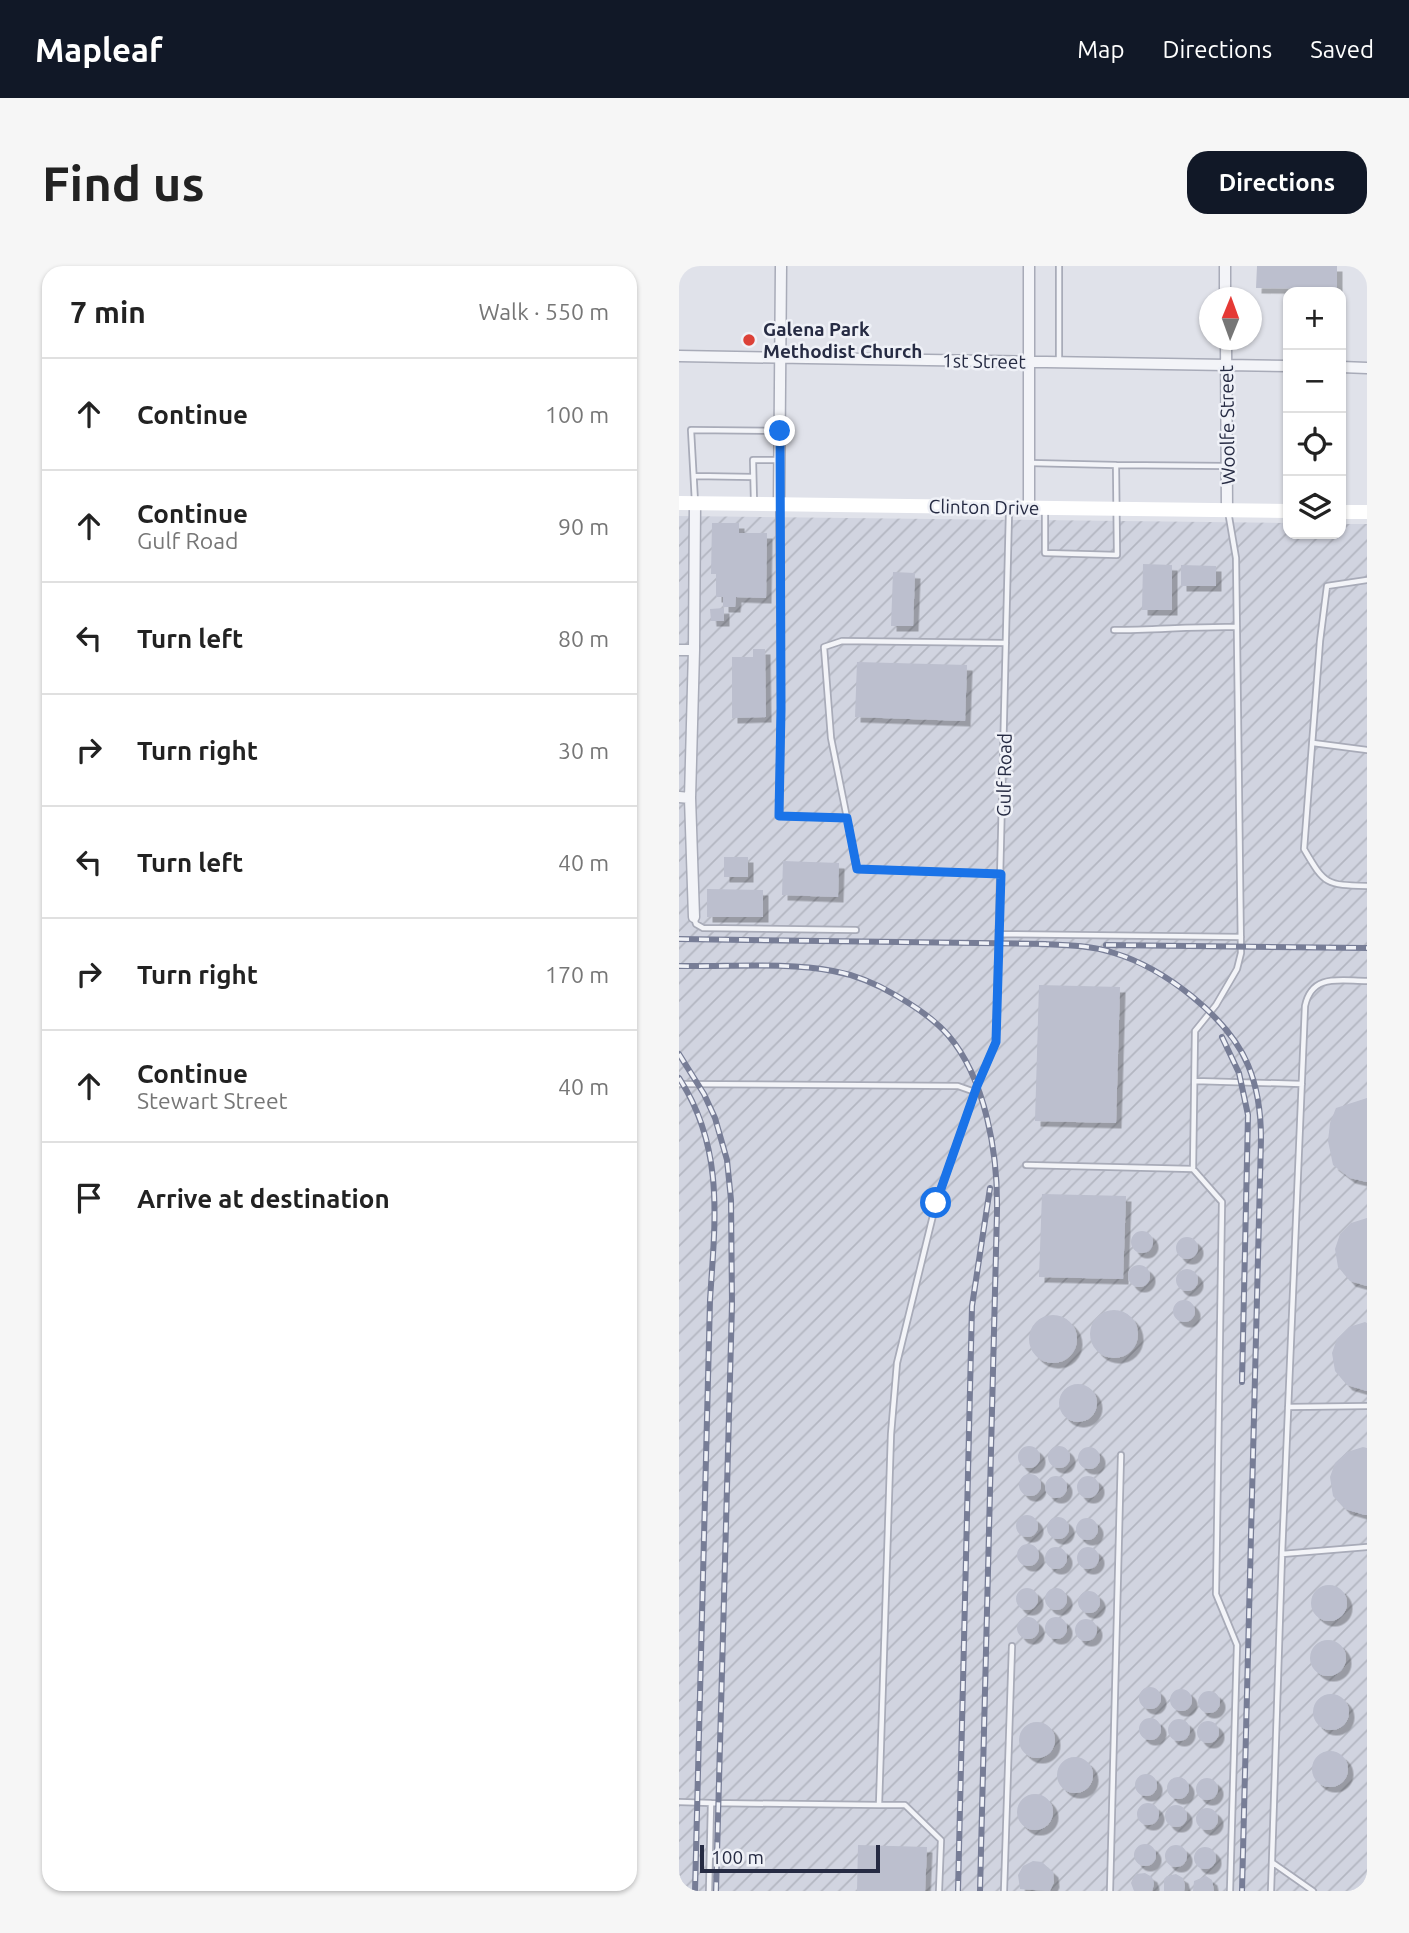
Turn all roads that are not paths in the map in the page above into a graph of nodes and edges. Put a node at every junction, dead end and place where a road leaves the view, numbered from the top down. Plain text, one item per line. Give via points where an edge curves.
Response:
1 (781, 266) edge
2 (1029, 266) edge
3 (1059, 266) edge
4 (1225, 266) edge
5 (1226, 287) edge
6 (1226, 350) edge
7 (679, 356) edge
8 (780, 358) junction
9 (1029, 362) junction
10 (1059, 363) junction
11 (1226, 365) junction
12 (1283, 366) edge
13 (1346, 367) edge
14 (1367, 368) edge
15 (780, 431) junction
16 (779, 460) junction
17 (1029, 463) junction
18 (1116, 465) junction
19 (1227, 466) junction
20 (694, 476) junction
21 (753, 477) junction
22 (679, 503) edge
23 (695, 503) junction
24 (754, 504) junction
25 (779, 504) junction
26 (1009, 507) junction
27 (1029, 508) junction
28 (1045, 508) junction
29 (1117, 509) junction
30 (1227, 510) junction
31 (1283, 511) edge
32 (1346, 512) edge
33 (1367, 512) edge
34 (1367, 580) edge
35 (1237, 627) junction
36 (1114, 630) dead end
37 (1006, 643) junction
38 (679, 650) edge
39 (694, 650) junction
40 (1313, 743) junction
41 (1367, 750) edge
42 (684, 798) edge
43 (847, 818) junction
44 (1001, 874) junction
45 (1367, 886) edge
46 (694, 917) joint
47 (856, 930) dead end
48 (1000, 934) junction
49 (1241, 937) junction
50 (1367, 981) edge
51 (1195, 1081) junction
52 (679, 1084) edge
53 (1302, 1084) junction
54 (975, 1092) junction
55 (1026, 1166) dead end
56 (1192, 1169) junction
57 (1367, 1406) edge
58 (1288, 1407) junction
59 (1121, 1455) dead end
60 (1367, 1548) edge
61 (1282, 1554) junction
62 (1011, 1646) dead end
63 (679, 1802) edge
64 (711, 1802) junction
65 (880, 1805) junction
66 (1272, 1862) junction
67 (709, 1891) edge
68 (939, 1891) edge
69 (1004, 1891) edge
70 (1110, 1891) edge
71 (1230, 1891) edge
72 (1271, 1891) edge
73 (1313, 1891) edge

1 - 8 street
2 - 9 street
3 - 10 lane
4 - 5 street
6 - 11 street, Woolfe Street
7 - 8 street, 1st Street
8 - 9 street, 1st Street
8 - 15 street
9 - 10 street, 1st Street
9 - 17 street
10 - 11 street, 1st Street
11 - 12 street, 1st Street
11 - 19 street, Woolfe Street
13 - 14 street
15 - 16 street
15 - 20 lane via 691,430
16 - 21 lane via 753,460
16 - 25 street
17 - 18 lane
17 - 27 street
18 - 19 lane
18 - 29 lane
19 - 30 street, Woolfe Street
20 - 21 lane
20 - 23 lane
21 - 24 lane
22 - 23 main road, Clinton Drive
23 - 24 main road, Clinton Drive
23 - 39 street
24 - 25 main road, Clinton Drive
25 - 26 main road, Clinton Drive
25 - 43 lane via 779,816
26 - 27 main road, Clinton Drive
26 - 37 lane, Gulf Road
27 - 28 main road, Clinton Drive
28 - 29 main road, Clinton Drive
28 - 29 lane via 1045,553 1117,555
29 - 30 main road, Clinton Drive
30 - 31 main road, Clinton Drive
30 - 35 lane via 1236,558
32 - 33 main road
34 - 40 lane via 1327,586
35 - 36 lane
35 - 49 lane
37 - 43 lane via 842,641 824,647 831,738
37 - 44 lane, Gulf Road
38 - 39 street
39 - 42 street
40 - 41 lane
40 - 45 lane via 1304,849 1319,875 1334,885
42 - 46 street
43 - 44 lane via 857,869
44 - 48 lane, Gulf Road
46 - 47 lane via 703,928
48 - 49 lane
48 - 54 lane, Gulf Road via 996,1042
49 - 51 lane via 1237,969 1195,1031
50 - 53 lane via 1332,981 1312,988 1305,1006
51 - 53 lane
51 - 56 lane
52 - 54 lane via 958,1086
53 - 58 lane
54 - 65 lane via 936,1203 897,1363
55 - 56 lane
56 - 71 lane via 1222,1202 1216,1594 1237,1645
57 - 58 lane
58 - 61 lane
59 - 70 lane
60 - 61 lane
61 - 66 lane
62 - 69 lane
63 - 64 lane
64 - 65 lane
64 - 67 lane
65 - 68 lane via 905,1805 941,1840
66 - 72 lane
66 - 73 lane

